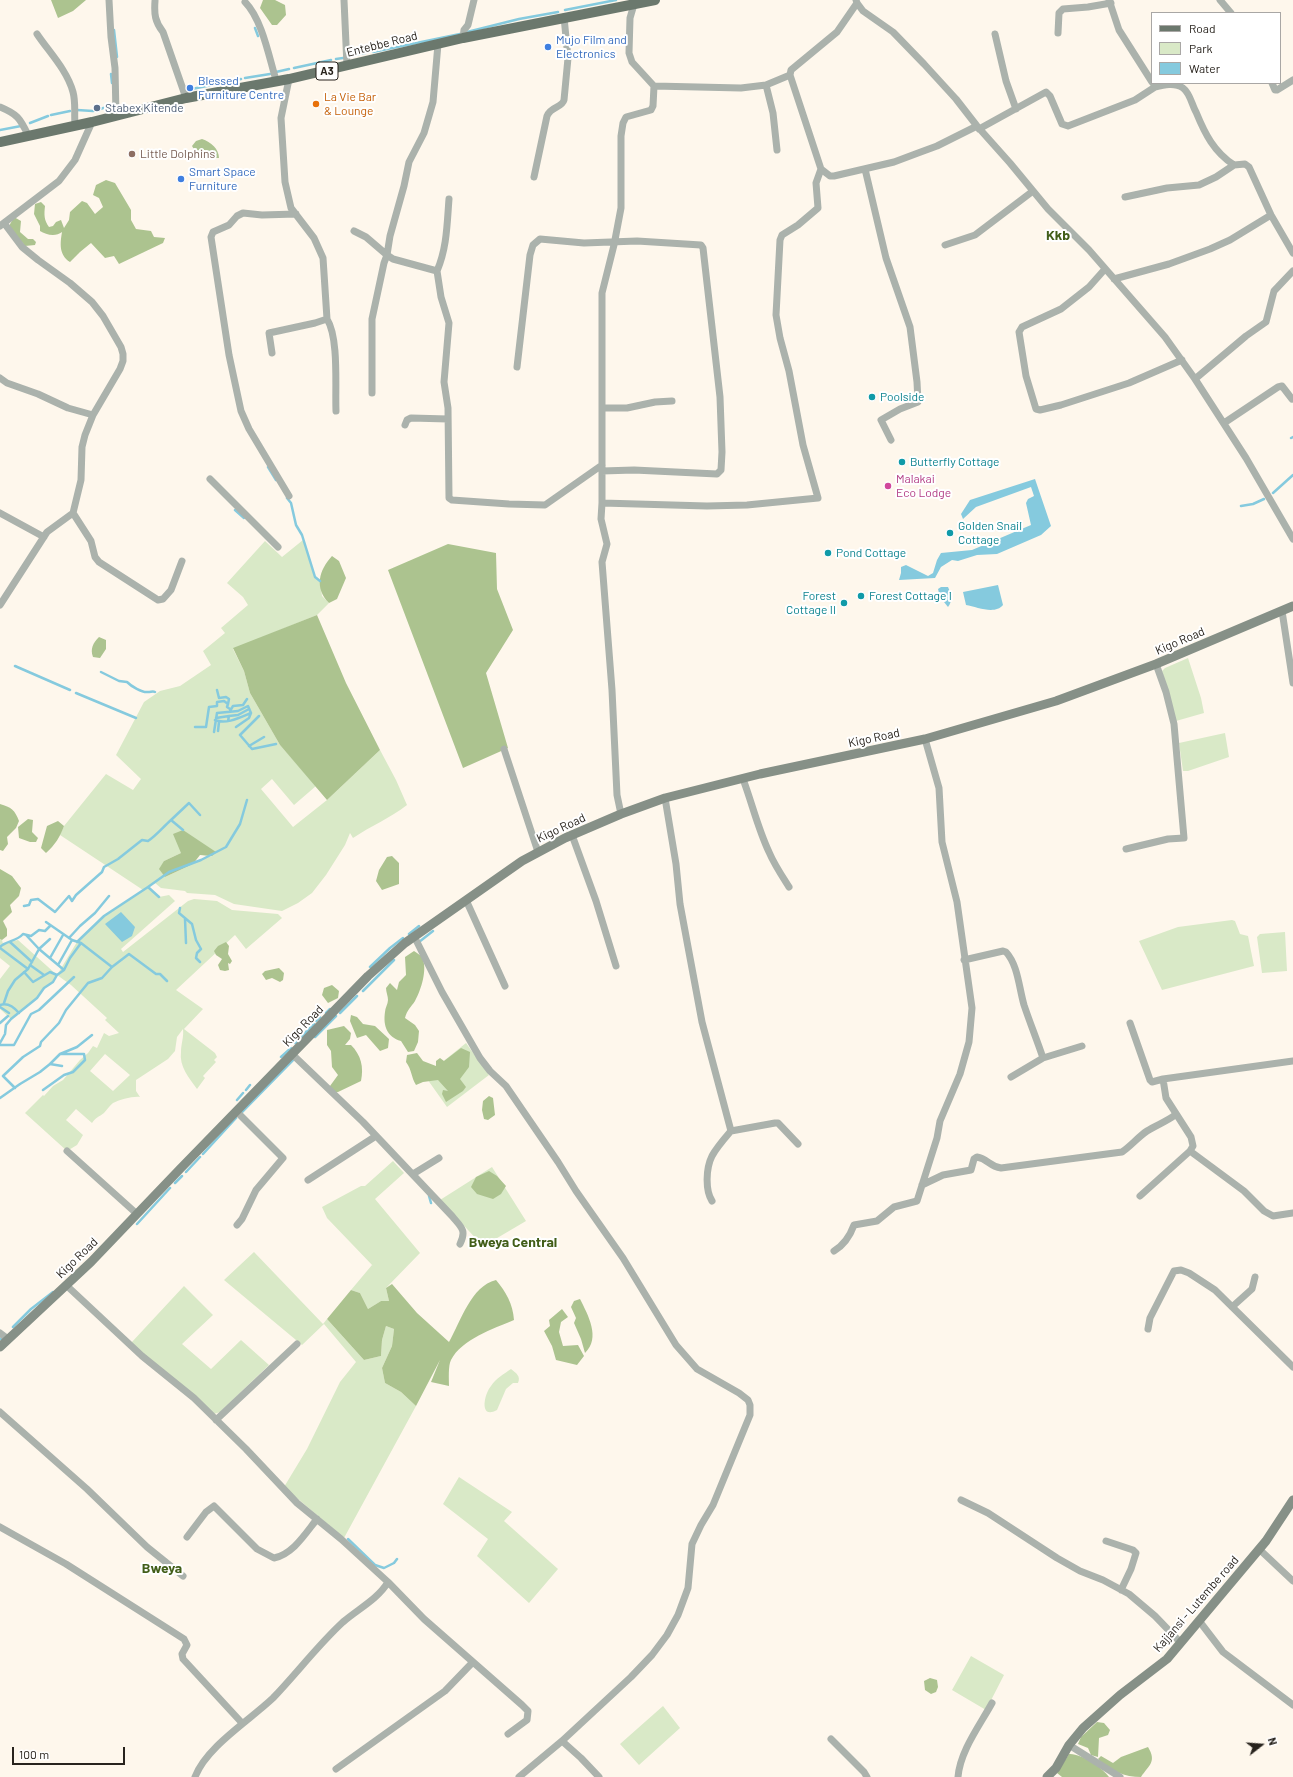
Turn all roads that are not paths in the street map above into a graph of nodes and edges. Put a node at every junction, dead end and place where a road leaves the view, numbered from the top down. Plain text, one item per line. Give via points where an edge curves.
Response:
1 (109, 0) edge
2 (344, 0) edge
3 (474, 0) edge
4 (655, 0) edge
5 (1220, 0) edge
6 (154, 1) edge
7 (245, 2) dead end
8 (635, 2) edge
9 (856, 2) edge
10 (1110, 2) edge
11 (1229, 12) edge
12 (564, 17) junction
13 (1058, 33) dead end
14 (37, 34) dead end
15 (995, 34) dead end
16 (463, 38) junction
17 (438, 44) junction
18 (347, 66) junction
19 (790, 75) junction
20 (289, 79) junction
21 (276, 80) junction
22 (1293, 80) edge
23 (1151, 81) edge
24 (1153, 84) edge
25 (1272, 84) edge
26 (766, 85) junction
27 (654, 86) junction
28 (186, 98) junction
29 (0, 107) edge
30 (1016, 109) junction
31 (116, 115) junction
32 (92, 122) junction
33 (75, 125) junction
34 (978, 128) junction
35 (28, 135) junction
36 (0, 142) edge
37 (777, 150) dead end
38 (1234, 165) junction
39 (821, 169) junction
40 (865, 169) junction
41 (534, 177) dead end
42 (1033, 191) junction
43 (1125, 197) dead end
44 (448, 199) dead end
45 (296, 214) junction
46 (1271, 215) junction
47 (2, 225) edge
48 (354, 231) dead end
49 (614, 243) junction
50 (945, 246) dead end
51 (1293, 253) edge
52 (387, 255) junction
53 (1105, 269) junction
54 (1293, 270) edge
55 (437, 271) junction
56 (1114, 279) junction
57 (328, 319) junction
58 (272, 354) dead end
59 (1182, 360) junction
60 (516, 367) dead end
61 (0, 378) edge
62 (1195, 379) junction
63 (372, 393) dead end
64 (1292, 399) dead end
65 (672, 401) dead end
66 (602, 408) junction
67 (336, 410) dead end
68 (93, 415) junction
69 (448, 419) junction
70 (1224, 424) junction
71 (405, 425) dead end
72 (891, 440) dead end
73 (602, 468) junction
74 (210, 479) dead end
75 (289, 496) dead end
76 (602, 503) junction
77 (0, 513) edge
78 (73, 513) junction
79 (44, 536) junction
80 (1293, 539) edge
81 (278, 548) dead end
82 (182, 561) dead end
83 (0, 605) edge
84 (1293, 606) edge
85 (1282, 611) junction
86 (1156, 664) junction
87 (1293, 683) edge
88 (925, 739) junction
89 (504, 749) dead end
90 (743, 779) junction
91 (665, 798) junction
92 (621, 814) junction
93 (572, 835) junction
94 (1126, 849) dead end
95 (538, 852) junction
96 (789, 887) dead end
97 (466, 900) junction
98 (414, 936) junction
99 (964, 960) junction
100 (616, 966) dead end
101 (505, 986) dead end
102 (1130, 1023) dead end
103 (1082, 1046) dead end
104 (292, 1054) junction
105 (1044, 1058) junction
106 (1293, 1061) edge
107 (1011, 1077) dead end
108 (1163, 1080) junction
109 (236, 1111) junction
110 (1175, 1115) junction
111 (731, 1131) junction
112 (376, 1136) junction
113 (798, 1144) dead end
114 (67, 1151) dead end
115 (1190, 1151) junction
116 (439, 1158) dead end
117 (413, 1174) junction
118 (308, 1180) dead end
119 (922, 1185) junction
120 (1140, 1196) dead end
121 (712, 1201) dead end
122 (1293, 1213) edge
123 (137, 1214) junction
124 (237, 1225) dead end
125 (460, 1244) dead end
126 (834, 1251) dead end
127 (1255, 1277) dead end
128 (66, 1285) junction
129 (1232, 1308) junction
130 (1148, 1329) dead end
131 (0, 1333) edge
132 (8, 1339) junction
133 (297, 1344) dead end
134 (0, 1347) edge
135 (1293, 1367) edge
136 (0, 1412) edge
137 (216, 1420) junction
138 (961, 1500) dead end
139 (1293, 1500) edge
140 (317, 1519) junction
141 (0, 1527) edge
142 (187, 1537) dead end
143 (1106, 1541) dead end
144 (1258, 1549) junction
145 (183, 1576) dead end
146 (1293, 1581) edge
147 (388, 1582) junction
148 (1121, 1590) junction
149 (1200, 1622) junction
150 (1180, 1642) junction
151 (472, 1663) junction
152 (992, 1703) dead end
153 (1293, 1705) edge
154 (242, 1723) junction
155 (508, 1734) dead end
156 (831, 1739) dead end
157 (562, 1741) junction
158 (1069, 1744) junction
159 (336, 1769) dead end
160 (195, 1777) edge
161 (519, 1777) edge
162 (599, 1777) edge
163 (867, 1777) edge
164 (958, 1777) edge
165 (1047, 1777) edge
166 (1120, 1777) edge

1 - 31 street
2 - 18 street
3 - 16 street
4 - 8 main road, Entebbe Road / A3
5 - 11 street
6 - 28 street via 154,15 163,32
7 - 21 street via 261,31
8 - 12 main road, Entebbe Road / A3
8 - 27 street via 630,18 629,53 632,62
9 - 19 street via 837,32 791,70
9 - 34 street via 863,11 904,43 956,99
10 - 13 street via 1088,8 1063,9 1059,13
10 - 23 street via 1119,30
12 - 16 main road, Entebbe Road / A3
12 - 41 street via 568,58 564,100 562,104 550,110 547,116
14 - 33 street via 71,86
15 - 30 street via 1006,81
16 - 17 main road, Entebbe Road / A3
17 - 18 main road, Entebbe Road / A3
17 - 52 street via 433,102 424,133 409,162
18 - 20 main road, Entebbe Road / A3
19 - 26 street
19 - 39 street
20 - 21 main road, Entebbe Road / A3
20 - 45 street via 281,118 282,148 289,202
21 - 28 main road, Entebbe Road / A3
22 - 25 street via 1277,90
24 - 30 street via 1135,100 1073,125 1062,124 1047,92
24 - 38 street via 1175,85 1182,88 1189,97 1205,134 1220,154
26 - 27 street via 726,88
26 - 37 street
27 - 49 street via 653,108 628,116 623,123 620,151 621,208
28 - 31 main road, Entebbe Road / A3
29 - 35 street via 16,115
30 - 34 street
31 - 32 main road, Entebbe Road / A3
32 - 33 main road, Entebbe Road / A3
32 - 47 street via 75,160 59,181
33 - 35 main road, Entebbe Road / A3
34 - 40 street via 918,154
34 - 42 street
35 - 36 main road, Entebbe Road / A3
38 - 43 street via 1199,185 1167,188
38 - 46 street via 1245,164 1249,167
39 - 40 street via 830,176
39 - 76 street via 816,183 818,208 798,225 782,234 776,302 780,338 803,445 818,498 707,506
40 - 72 street via 886,258 910,327 917,382 918,402 881,420
42 - 50 street via 975,235
42 - 53 street
44 - 55 street via 447,234
45 - 57 street via 314,238 322,258
45 - 75 street via 243,213 229,225 213,232 211,237 229,355 241,411
46 - 51 street
46 - 56 street via 1210,249 1169,264
47 - 68 street via 22,247 92,302 121,347 123,360 120,369
48 - 52 street via 366,237
49 - 60 street via 546,239 533,245
49 - 66 street via 602,293
49 - 73 street via 699,243 703,248 720,397 722,467 717,474
52 - 55 street
52 - 63 street via 372,319
53 - 56 street
53 - 59 street via 1061,309 1022,327 1019,332 1026,376 1036,409 1061,405 1129,383
54 - 62 street via 1274,291 1266,322
55 - 69 street via 440,297 449,323 444,382
56 - 59 street
57 - 58 street via 269,333
57 - 67 street via 334,349
59 - 62 street
61 - 68 street via 68,408
62 - 70 street
64 - 70 street via 1282,386 1278,387
65 - 66 street via 626,408
66 - 73 street
68 - 78 street via 82,448 80,480
69 - 71 street via 411,418
69 - 73 street via 449,496 452,500 545,505
70 - 80 street
73 - 76 street
74 - 81 street
76 - 92 street via 601,519 607,544 602,562 617,795
77 - 79 street
78 - 79 street
78 - 82 street via 92,541 95,557 99,562 158,600 163,599 171,590
79 - 83 street
84 - 85 street, Kigo Road
85 - 86 street, Kigo Road
85 - 87 street
86 - 88 street, Kigo Road via 1056,701
86 - 94 street via 1174,724 1184,838
88 - 90 street, Kigo Road
88 - 99 street via 939,788 942,842 957,902
89 - 95 street
90 - 91 street, Kigo Road
90 - 96 street via 769,854
91 - 92 street, Kigo Road
91 - 111 street via 680,904 702,1022
92 - 93 street, Kigo Road
93 - 95 street, Kigo Road
93 - 100 street
95 - 97 street, Kigo Road
97 - 98 street, Kigo Road
97 - 101 street
98 - 104 street, Kigo Road via 368,976
98 - 157 street via 442,992 480,1058 506,1086 558,1162 623,1258 676,1345 697,1370 744,1396 750,1405 750,1415 722,1485 692,1544 688,1588 667,1635 631,1677
99 - 105 street via 1003,951 1009,955
99 - 119 street via 972,1008 969,1042 960,1074 940,1121
102 - 108 street via 1150,1080
103 - 105 street
104 - 109 street, Kigo Road
104 - 112 street
105 - 107 street
106 - 108 street
108 - 110 street via 1166,1098
109 - 123 street, Kigo Road
109 - 124 street via 283,1158 256,1190
110 - 115 street via 1191,1138 1193,1146
110 - 119 street via 1146,1132 1122,1152 1001,1168 991,1166 977,1157 971,1170 943,1176
111 - 113 street via 775,1122
111 - 121 street via 709,1164 707,1189
112 - 117 street
112 - 118 street
114 - 123 street
115 - 120 street
115 - 122 street via 1244,1191 1264,1211 1273,1216
116 - 117 street
117 - 125 street via 463,1229 464,1236
119 - 126 street via 915,1202 894,1207 877,1221 854,1225 846,1240
123 - 128 street, Kigo Road
127 - 129 street via 1252,1289
128 - 132 street, Kigo Road
128 - 137 street
129 - 130 street via 1215,1290 1199,1279 1175,1270 1150,1318
129 - 135 street
131 - 132 street
132 - 134 street, Kigo Road
133 - 137 street
136 - 145 street via 87,1489 147,1547
137 - 140 street via 297,1504
138 - 148 street via 988,1513 1080,1571
139 - 144 street, Kajjansi - Lutembe road
140 - 142 street via 295,1546 285,1555 274,1558 257,1549 214,1506 206,1512
140 - 147 street
141 - 154 street via 66,1564 184,1638 187,1645 182,1654 183,1659
143 - 148 street via 1136,1553
144 - 146 street
144 - 149 street, Kajjansi - Lutembe road
147 - 151 street
147 - 154 street via 381,1592 331,1634 256,1714
148 - 150 street via 1155,1616
149 - 150 street, Kajjansi - Lutembe road
149 - 153 street via 1223,1652
150 - 158 street, Kajjansi - Lutembe road via 1167,1659 1120,1695
151 - 155 street via 528,1711 527,1720
151 - 159 street via 445,1691
152 - 164 street via 968,1746
154 - 160 street via 204,1761
156 - 163 street
157 - 161 street
157 - 162 street
158 - 165 street via 1056,1768
158 - 166 street

